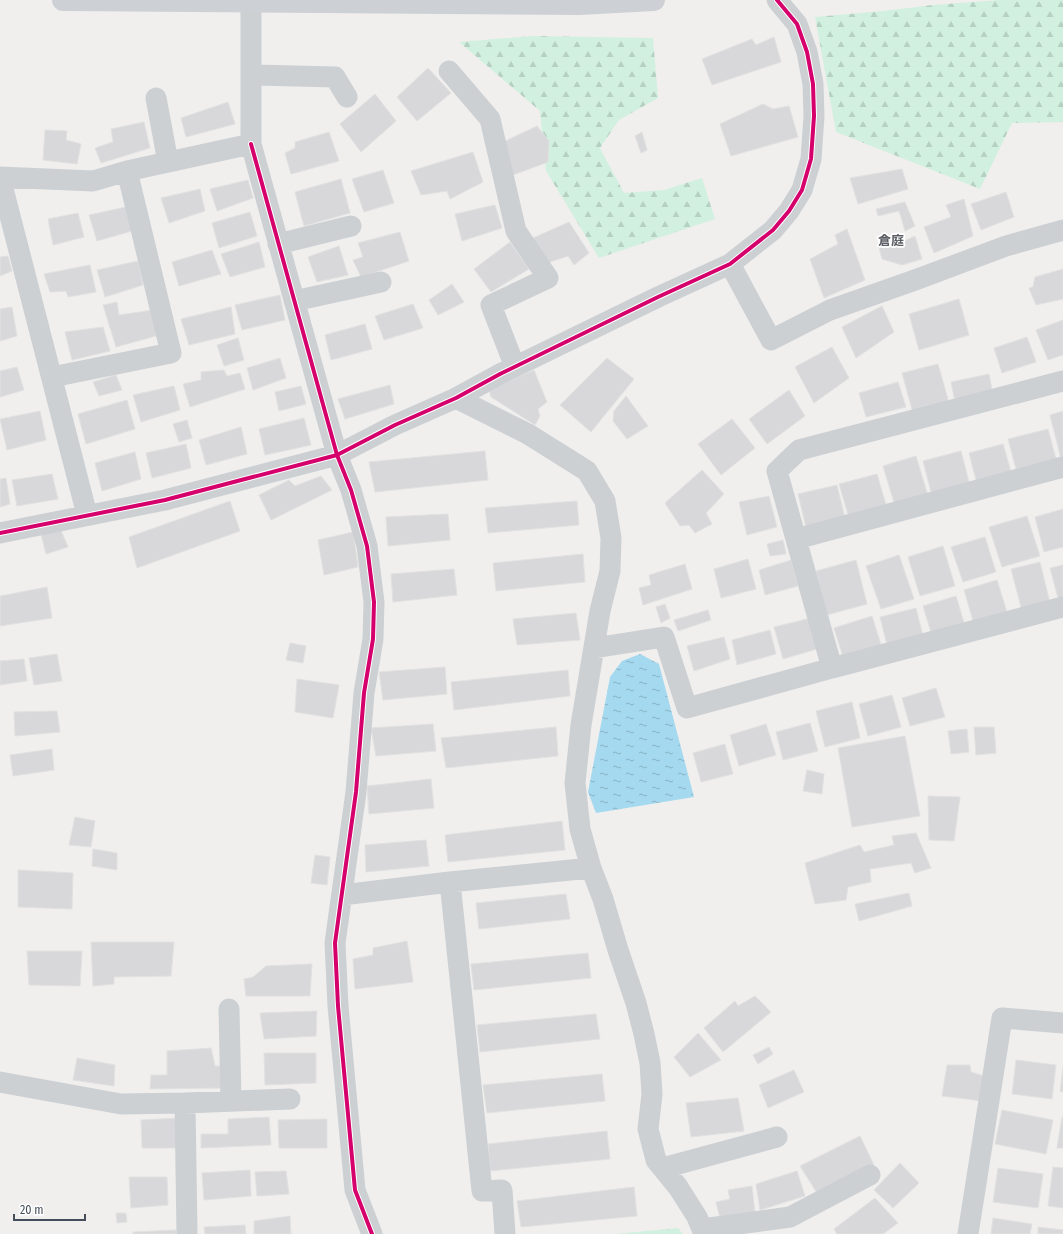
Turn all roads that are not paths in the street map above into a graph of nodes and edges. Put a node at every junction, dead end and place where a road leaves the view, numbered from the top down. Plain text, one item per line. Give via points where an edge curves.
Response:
1 (63, 0) edge
2 (654, 0) edge
3 (776, 0) edge
4 (251, 2) junction
5 (449, 71) dead end
6 (251, 75) junction
7 (347, 97) dead end
8 (156, 98) dead end
9 (251, 144) junction
10 (168, 162) junction
11 (127, 171) junction
12 (351, 226) dead end
13 (1063, 230) edge
14 (278, 244) junction
15 (730, 264) junction
16 (381, 282) dead end
17 (294, 301) junction
18 (514, 367) junction
19 (52, 377) junction
20 (1063, 381) edge
21 (456, 398) junction
22 (337, 455) junction
23 (1063, 467) edge
24 (87, 515) junction
25 (0, 533) edge
26 (796, 539) junction
27 (1063, 607) edge
28 (594, 648) junction
29 (832, 668) junction
30 (591, 868) junction
31 (450, 882) junction
32 (342, 895) junction
33 (229, 1009) dead end
34 (1063, 1023) edge
35 (0, 1082) edge
36 (290, 1099) dead end
37 (231, 1102) junction
38 (185, 1103) junction
39 (777, 1137) dead end
40 (663, 1168) junction
41 (870, 1175) dead end
42 (703, 1231) edge
43 (187, 1234) edge
44 (372, 1234) edge
45 (505, 1234) edge
46 (968, 1234) edge

1 - 4 main road
2 - 4 main road via 579,4
3 - 15 street via 797,24 807,52 813,84 811,159 802,190 789,211 773,230
4 - 6 street
5 - 18 street via 490,119 516,231 548,278 491,305
6 - 7 street via 335,77
6 - 9 street
8 - 10 street
9 - 10 street
9 - 14 street
10 - 11 street
11 - 19 street via 171,353
11 - 19 street via 93,181 0,177
12 - 14 street
13 - 15 street via 1006,246 830,310 771,340
14 - 17 street
15 - 18 street
16 - 17 street
17 - 22 street
18 - 21 street
19 - 24 street
20 - 26 street via 799,450 777,471
21 - 22 street via 395,425
21 - 28 street via 528,434 587,471 606,501 611,538 610,571
22 - 24 street via 165,500
22 - 32 street via 351,490 367,546 374,602 373,639 364,693 356,792
23 - 26 street
24 - 25 street
26 - 29 street
27 - 29 street
28 - 29 street via 664,636 687,708
28 - 30 street via 574,783 580,829
30 - 31 street
30 - 40 street via 603,898 644,1034 650,1063 652,1094 648,1129 656,1160
31 - 32 street
31 - 45 street via 482,1191 502,1190
32 - 44 street via 335,943 344,1084 355,1190
33 - 37 street
34 - 46 street via 1002,1018
35 - 38 street via 120,1104
36 - 37 street
37 - 38 street
38 - 43 street
39 - 40 street
40 - 42 street via 678,1187
41 - 42 street via 790,1217

